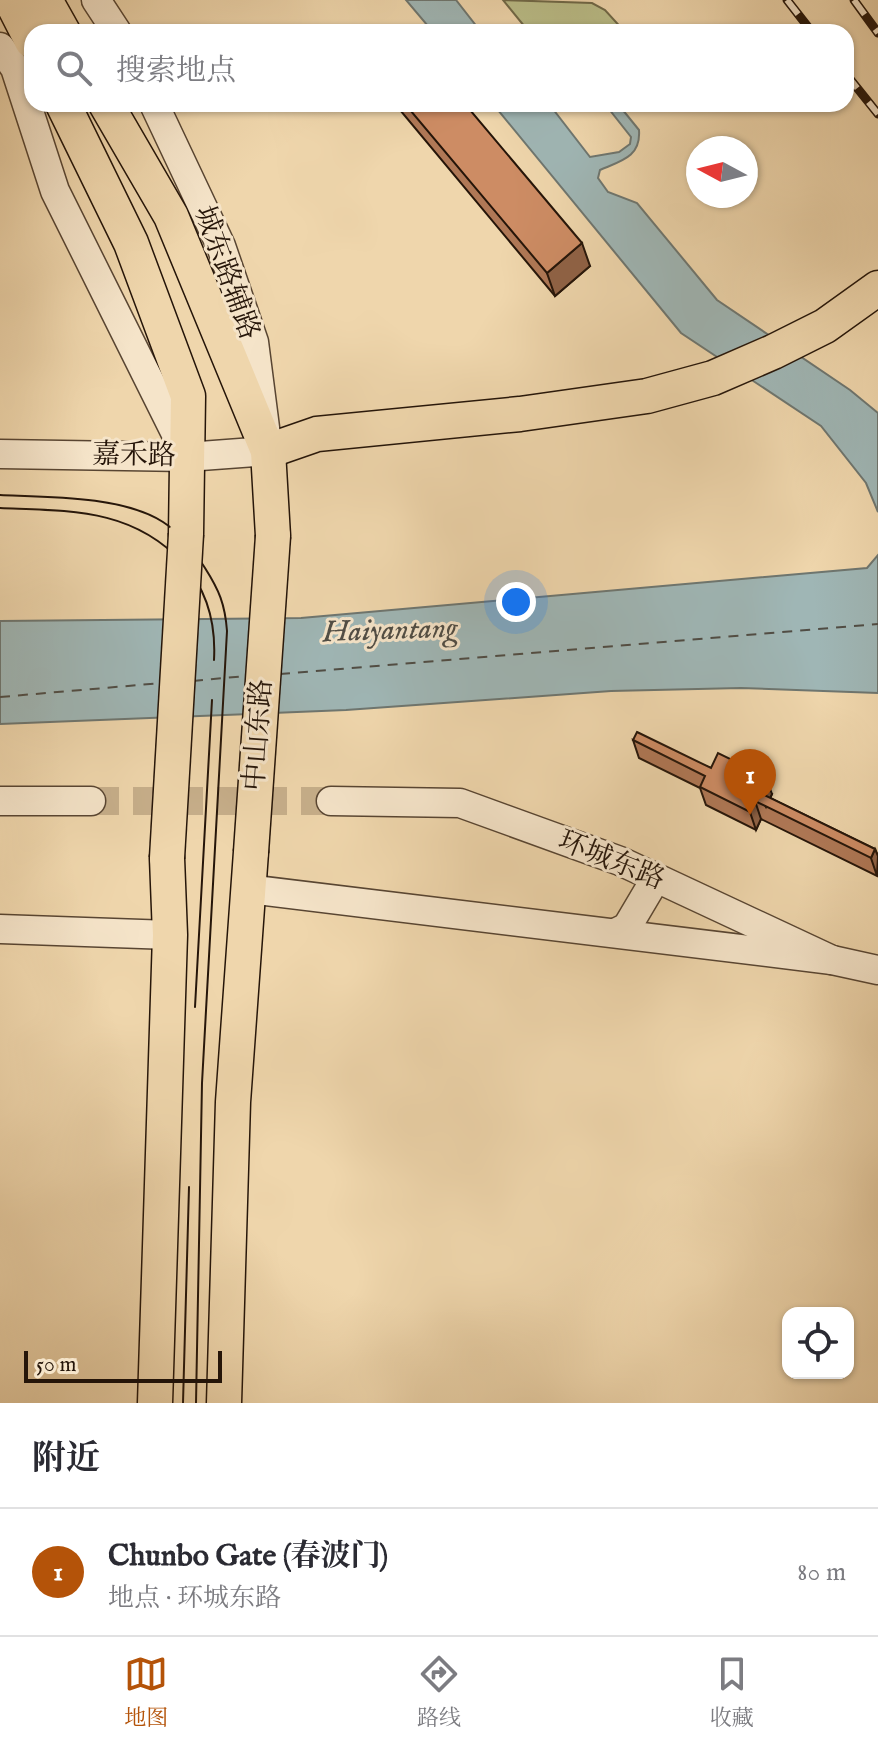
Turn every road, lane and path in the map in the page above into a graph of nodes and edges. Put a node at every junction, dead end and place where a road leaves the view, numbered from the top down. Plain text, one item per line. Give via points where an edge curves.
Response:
1 (11, 0) edge
2 (45, 0) edge
3 (96, 0) edge
4 (58, 24) edge
5 (112, 24) edge
6 (24, 25) edge
7 (0, 47) edge
8 (24, 96) edge
9 (29, 112) edge
10 (67, 112) edge
11 (111, 112) edge
12 (158, 112) edge
13 (878, 288) edge
14 (878, 317) edge
15 (268, 451) junction
16 (0, 454) edge
17 (187, 457) junction
18 (0, 801) edge
19 (91, 801) tunnel mouth
20 (331, 801) tunnel mouth
21 (656, 878) junction
22 (248, 889) junction
23 (0, 929) edge
24 (617, 932) junction
25 (170, 935) junction
26 (832, 960) junction
27 (878, 970) edge
28 (155, 1403) edge
29 (224, 1403) edge

1 - 6 main road
2 - 4 main road
3 - 5 street
7 - 8 street via 15,68
9 - 17 street via 55,191
10 - 17 main road via 131,243 188,396
11 - 15 main road, 中山东路 via 171,216
12 - 15 street, 城东路辅路 via 221,246 254,342
13 - 15 main road via 825,326 773,352 713,378 647,396 317,434
14 - 15 main road via 804,363 670,414 315,457
15 - 17 street, 嘉禾路
15 - 22 main road, 中山东路, bridge via 273,536
16 - 17 street, 嘉禾路
17 - 25 main road, bridge via 167,858
18 - 19 street
20 - 21 street, 环城东路 via 460,803
21 - 24 street via 627,927
21 - 26 street, 环城东路
22 - 24 street
22 - 29 main road, 中山东路 via 233,1102
23 - 25 street
24 - 26 street
25 - 28 main road
26 - 27 street, 环城东路

